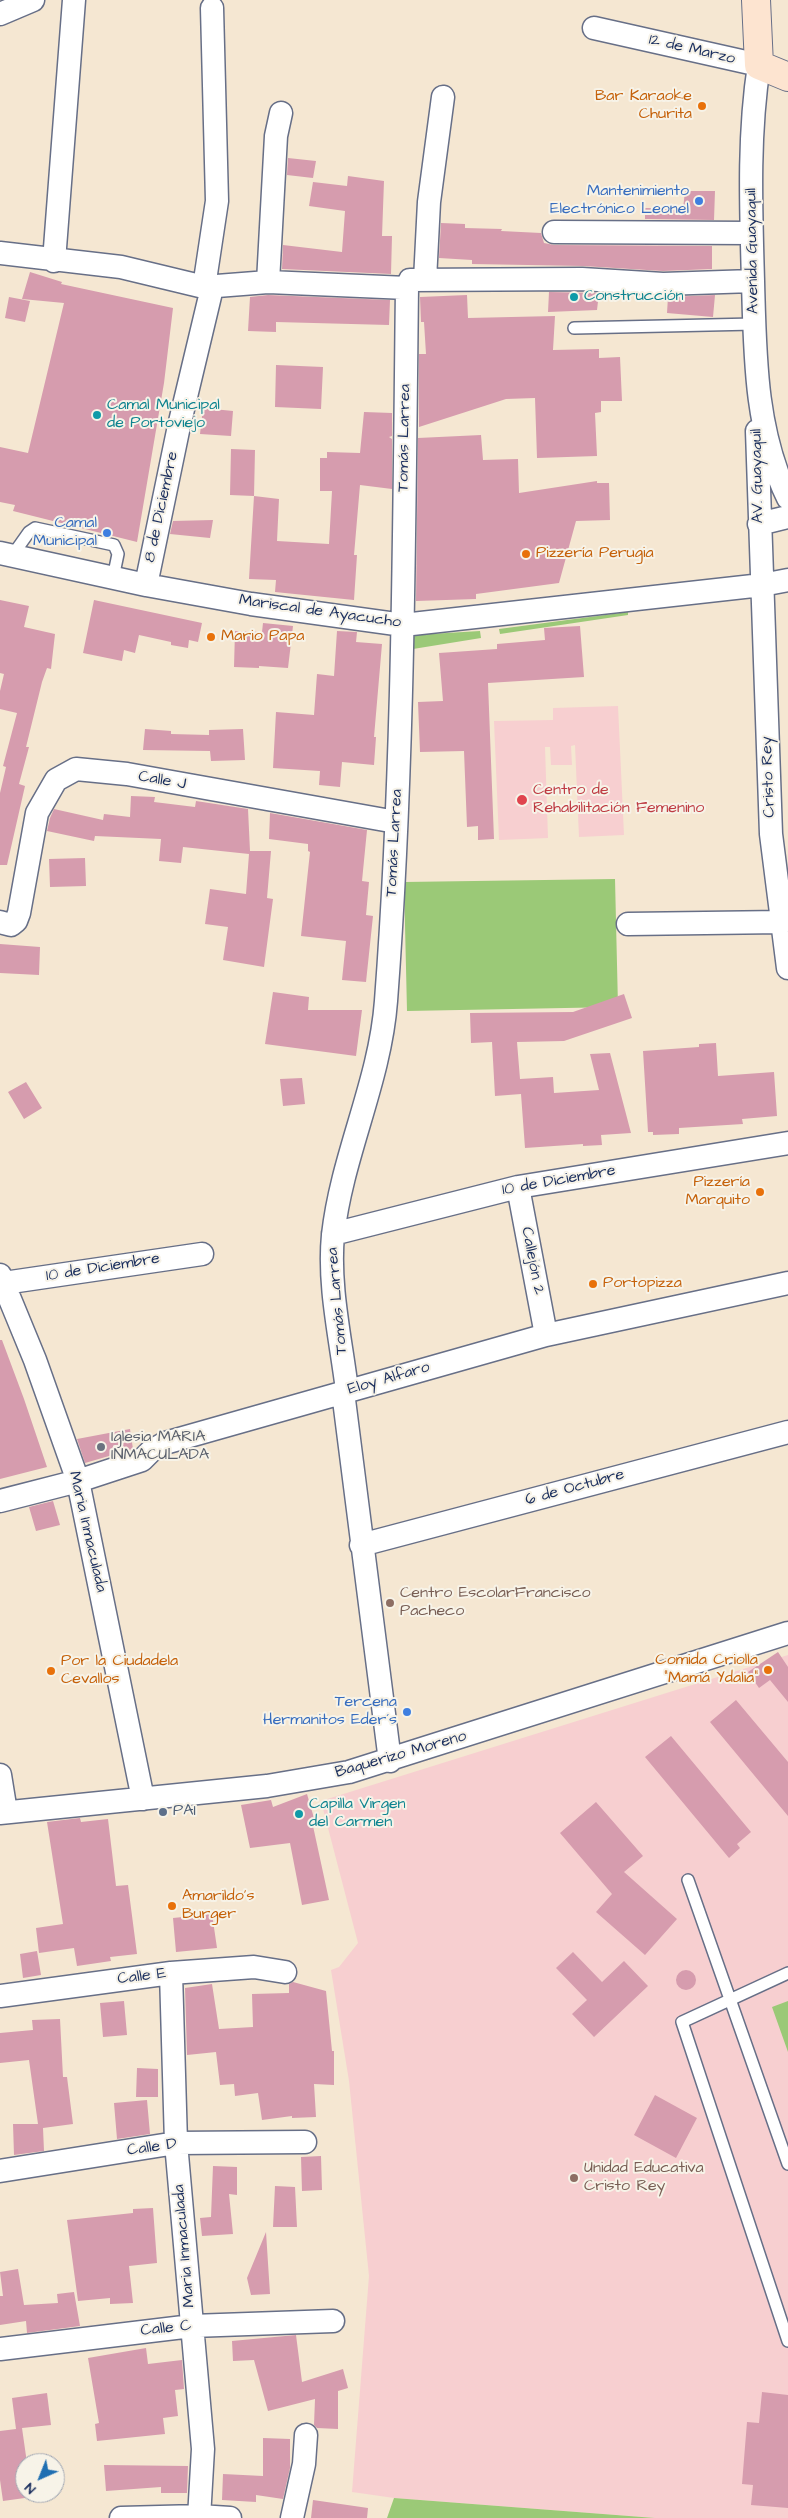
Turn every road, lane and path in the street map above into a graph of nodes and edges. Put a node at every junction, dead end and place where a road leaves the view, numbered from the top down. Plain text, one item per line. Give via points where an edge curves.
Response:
1 (33, 0) edge
2 (74, 0) edge
3 (756, 0) edge
4 (212, 8) dead end
5 (0, 14) edge
6 (594, 28) dead end
7 (759, 65) junction
8 (788, 77) edge
9 (443, 97) dead end
10 (281, 113) dead end
11 (554, 232) dead end
12 (751, 233) junction
13 (0, 253) edge
14 (54, 261) junction
15 (753, 281) junction
16 (268, 282) junction
17 (416, 284) junction
18 (204, 286) junction
19 (754, 324) junction
20 (574, 328) dead end
21 (756, 367) junction
22 (788, 498) edge
23 (788, 517) edge
24 (759, 524) junction
25 (6, 554) edge
26 (113, 578) junction
27 (788, 580) edge
28 (146, 585) junction
29 (762, 585) junction
30 (403, 625) junction
31 (396, 822) junction
32 (783, 916) edge
33 (0, 922) edge
34 (628, 924) dead end
35 (788, 968) edge
36 (788, 1143) edge
37 (518, 1187) junction
38 (333, 1234) junction
39 (202, 1254) dead end
40 (2, 1279) edge
41 (788, 1283) edge
42 (546, 1335) junction
43 (345, 1391) junction
44 (788, 1432) edge
45 (78, 1481) junction
46 (0, 1501) edge
47 (361, 1545) junction
48 (788, 1633) edge
49 (390, 1761) junction
50 (0, 1775) edge
51 (143, 1799) junction
52 (3, 1813) edge
53 (688, 1880) dead end
54 (285, 1972) dead end
55 (171, 1973) junction
56 (788, 1973) edge
57 (0, 1996) edge
58 (730, 2000) junction
59 (305, 2142) dead end
60 (176, 2143) junction
61 (788, 2164) edge
62 (0, 2171) edge
63 (333, 2321) dead end
64 (192, 2326) junction
65 (788, 2341) edge
66 (0, 2349) edge
67 (306, 2435) dead end
68 (199, 2517) edge
69 (121, 2518) edge
70 (230, 2518) edge
71 (292, 2518) edge

1 - 5 street
2 - 14 street
3 - 7 street, Avenida Guayaquil
4 - 18 street via 217,201
6 - 7 street, 12 de Marzo
7 - 8 street, 12 de Marzo
7 - 12 street, Avenida Guayaquil via 753,103
9 - 17 street, Tomás Larrea
10 - 16 street via 276,136
11 - 12 street
12 - 15 street, Avenida Guayaquil
13 - 14 street
14 - 18 street via 121,267
15 - 17 street via 663,284 582,279
15 - 19 street, Avenida Guayaquil
16 - 17 street
16 - 18 street
17 - 30 street, Tomás Larrea
18 - 28 street, 8 de Diciembre via 211,292
19 - 20 lane
19 - 21 street, Avenida Guayaquil
21 - 22 street, Avenida Guayaquil via 768,438
21 - 24 street, AV. Guayaquil
23 - 24 street
24 - 29 street, AV. Guayaquil
25 - 26 street, Mariscal de Ayacucho
25 - 26 lane via 35,528 114,545 118,554
26 - 28 street, Mariscal de Ayacucho
27 - 29 street, Mariscal de Ayacucho
28 - 30 street, Mariscal de Ayacucho via 270,607
29 - 30 street, Mariscal de Ayacucho
29 - 32 street, Cristo Rey via 772,834
30 - 31 street, Tomás Larrea
31 - 33 street, Calle J via 126,774 76,769 56,780 37,812 16,921 11,925
31 - 38 street, Tomás Larrea via 388,977 380,1042
32 - 34 street
32 - 35 street, Cristo Rey
36 - 37 street, 10 de Diciembre
37 - 38 street, 10 de Diciembre
37 - 42 street, Callejón 2
38 - 43 street, Tomás Larrea via 332,1255
39 - 40 street, 10 de Diciembre
40 - 45 street, Maria Inmaculada
41 - 42 street, Eloy Alfaro
42 - 43 street, Eloy Alfaro
43 - 45 street, Eloy Alfaro via 165,1443 142,1460
43 - 47 street, Tomás Larrea
44 - 47 street, 6 de Octubre
45 - 46 street, Eloy Alfaro
45 - 51 street, Maria Inmaculada
47 - 49 street, Tomás Larrea
48 - 49 street, Baquerizo Moreno
49 - 51 street, Baquerizo Moreno via 304,1781
50 - 52 street
51 - 52 street, Baquerizo Moreno
53 - 58 lane
54 - 55 street, Calle E via 254,1967
55 - 57 street, Calle E
55 - 60 street, Maria Inmaculada
56 - 58 lane
58 - 61 lane
58 - 65 lane via 682,2022
59 - 60 street, Calle D
60 - 62 street, Calle D
60 - 64 street, Maria Inmaculada
63 - 64 street, Calle C
64 - 66 street, Calle C
64 - 68 street, Maria Inmaculada via 202,2449
67 - 71 street via 304,2464
68 - 69 street
68 - 70 street

